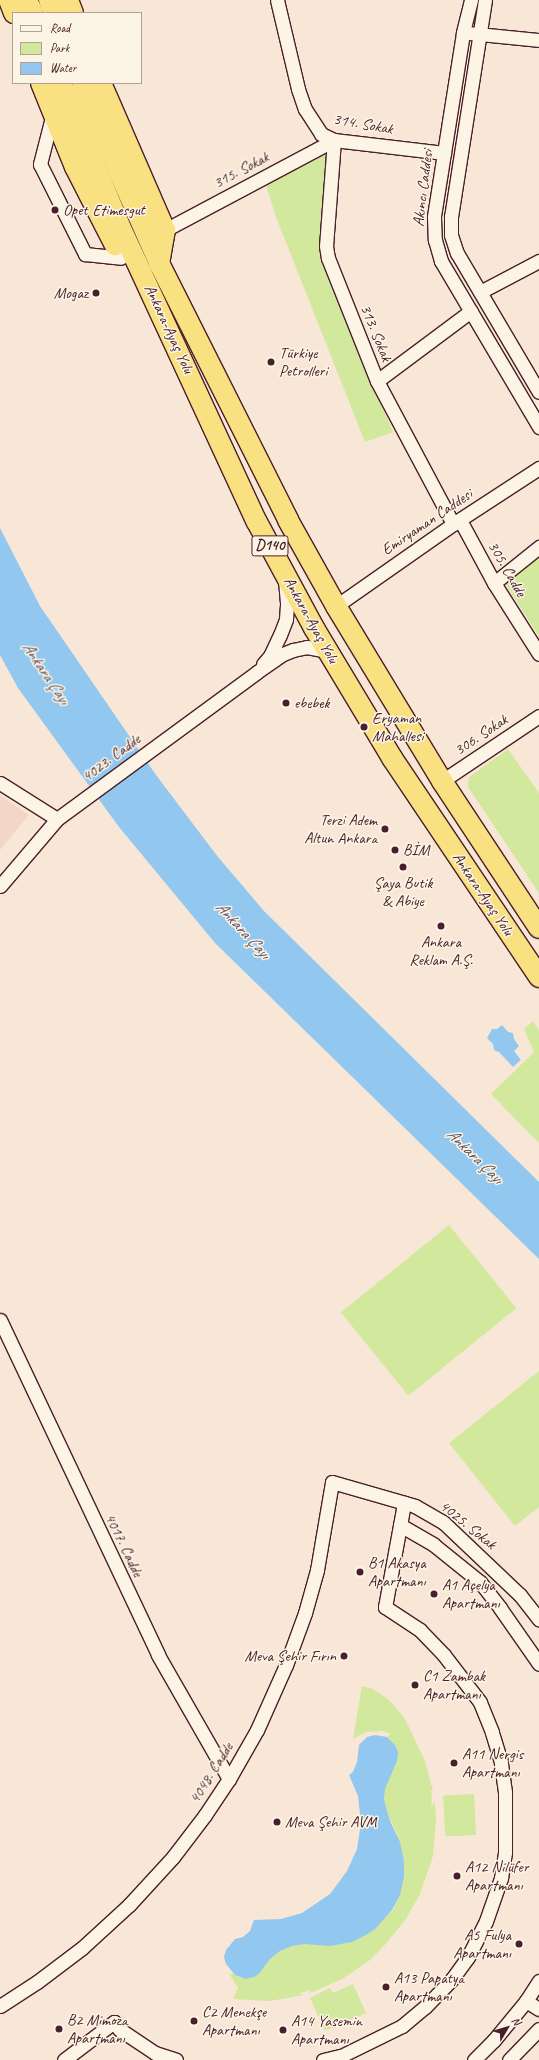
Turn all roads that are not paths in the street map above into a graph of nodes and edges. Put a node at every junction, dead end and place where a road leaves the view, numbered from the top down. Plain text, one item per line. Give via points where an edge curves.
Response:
1 (9, 0) edge
2 (27, 0) edge
3 (49, 0) edge
4 (68, 0) edge
5 (277, 0) edge
6 (471, 0) edge
7 (485, 0) edge
8 (14, 12) edge
9 (33, 12) edge
10 (54, 12) edge
11 (73, 12) edge
12 (463, 33) junction
13 (478, 34) junction
14 (539, 40) edge
15 (41, 84) edge
16 (61, 84) edge
17 (82, 84) edge
18 (100, 84) edge
19 (53, 113) junction
20 (334, 140) junction
21 (444, 153) junction
22 (165, 230) junction
23 (121, 258) junction
24 (539, 262) edge
25 (159, 263) junction
26 (150, 287) junction
27 (480, 292) junction
28 (471, 312) junction
29 (377, 381) junction
30 (539, 392) edge
31 (539, 426) edge
32 (539, 468) edge
33 (456, 522) junction
34 (539, 547) edge
35 (284, 571) junction
36 (494, 583) junction
37 (336, 606) junction
38 (328, 651) junction
39 (539, 654) edge
40 (257, 672) junction
41 (539, 716) edge
42 (442, 781) junction
43 (0, 783) edge
44 (57, 819) junction
45 (0, 886) edge
46 (539, 928) edge
47 (539, 977) edge
48 (0, 1320) edge
49 (332, 1482) joint
50 (404, 1503) junction
51 (400, 1525) junction
52 (539, 1619) edge
53 (539, 1664) edge
54 (229, 1779) junction
55 (539, 1981) edge
56 (526, 2001) junction
57 (0, 2006) edge
58 (539, 2010) edge
59 (539, 2029) edge
60 (64, 2060) edge
61 (176, 2060) edge
62 (323, 2060) edge
63 (474, 2060) edge
64 (509, 2060) edge

1 - 8 highway
2 - 9 highway
3 - 10 highway
4 - 11 highway
5 - 20 street, 314. Sokak via 305,109 321,134
6 - 12 street, Akıncı Caddesi
7 - 13 street, Akıncı Caddesi
12 - 13 street
12 - 21 street, Akıncı Caddesi
13 - 14 street
13 - 27 street, Akıncı Caddesi via 450,225 457,253
15 - 19 highway
16 - 26 highway, Ankara-Ayaş Yolu / D140 via 119,224
17 - 25 highway, Ankara-Ayaş Yolu / D140
18 - 22 highway
19 - 23 highway via 75,168
19 - 23 street via 40,164 85,254
20 - 21 street, 314. Sokak
20 - 22 street, 315. Sokak
20 - 29 street, 313. Sokak via 326,246 328,258
21 - 28 street, Akıncı Caddesi via 434,217 434,240 441,261
22 - 25 highway
23 - 26 highway
24 - 27 street
25 - 37 highway, Ankara-Ayaş Yolu / D140 via 288,520
26 - 35 highway, Ankara-Ayaş Yolu / D140 via 257,522
27 - 30 street, Akıncı Caddesi
28 - 29 street
28 - 31 street, Akıncı Caddesi
29 - 33 street, 313. Sokak
32 - 33 street, Emiryaman Caddesi
33 - 36 street, 305. Cadde
33 - 37 street, Emiryaman Caddesi
34 - 36 street
35 - 38 highway, Ankara-Ayaş Yolu / D140
35 - 40 street, 4023. Cadde via 286,619 270,656
36 - 39 street, 305. Cadde
37 - 42 highway, Ankara-Ayaş Yolu / D140
38 - 40 street, 4023. Cadde via 307,647 293,650
38 - 47 highway, Ankara-Ayaş Yolu / D140 via 395,763
40 - 44 street, 4023. Cadde
41 - 42 street, 306. Sokak
42 - 46 highway, Ankara-Ayaş Yolu / D140
43 - 44 street
44 - 45 street, 4023. Cadde
48 - 54 street, 4017. Cadde via 158,1655
49 - 50 street, 4025. Sokak
49 - 54 street, 4048. Cadde via 317,1570 300,1628 257,1730
50 - 51 street
50 - 52 street, 4025. Sokak via 415,1506 448,1527 520,1595
51 - 53 street via 434,1545 480,1582
51 - 62 street via 385,1608 402,1616 420,1630 444,1655 480,1702 501,1762 505,1792 505,1852 502,1872 486,1921 468,1957 452,1980 402,2026 341,2056
54 - 57 street, 4048. Cadde via 173,1857 129,1905 82,1948 38,1982
55 - 56 street
56 - 58 street
56 - 63 street
59 - 64 street
60 - 61 street via 114,2022 155,2053

